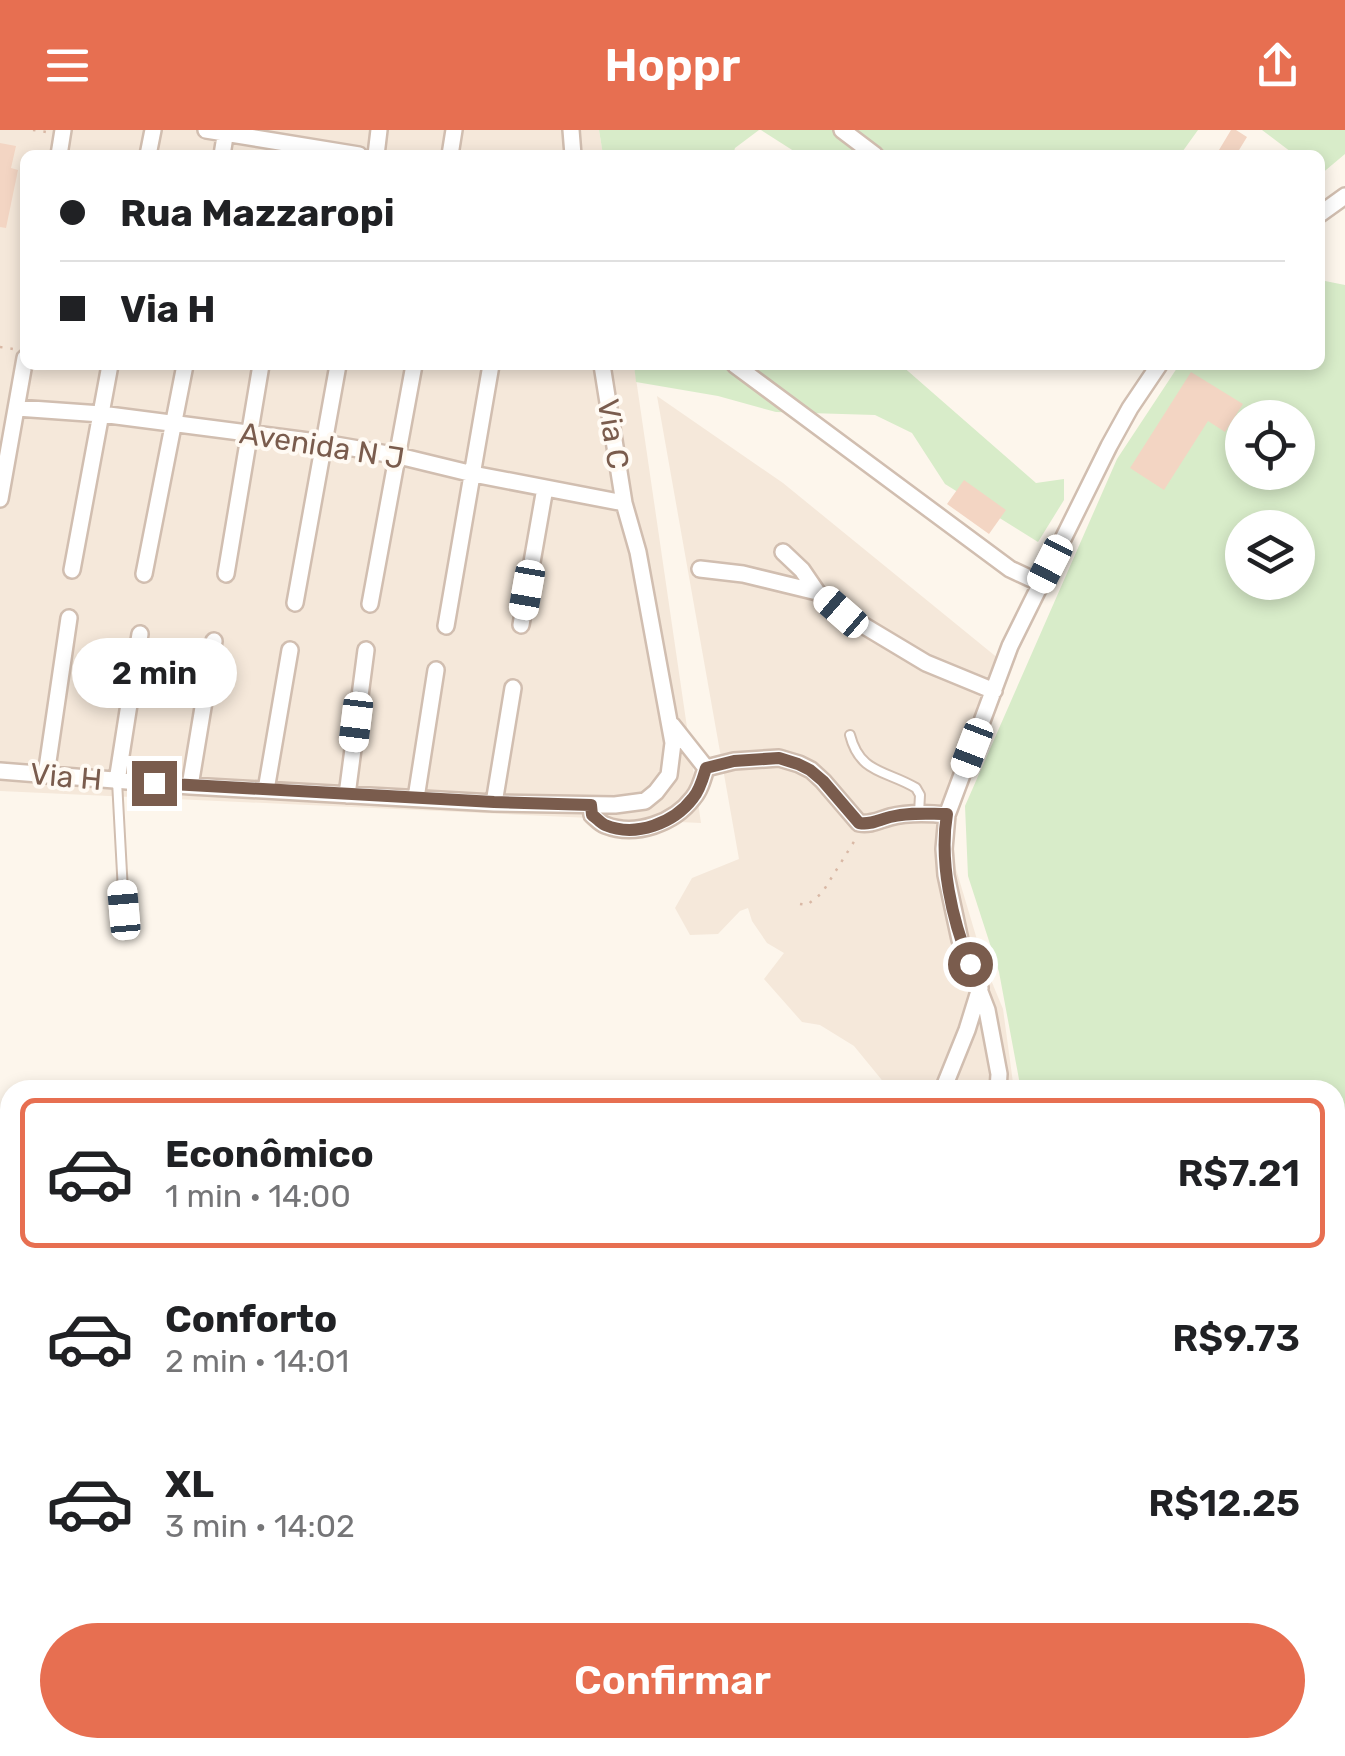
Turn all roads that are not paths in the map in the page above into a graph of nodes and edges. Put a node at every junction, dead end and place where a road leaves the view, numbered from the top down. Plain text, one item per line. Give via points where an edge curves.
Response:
1 (206, 130) edge
2 (842, 130) edge
3 (226, 132) edge
4 (301, 144) edge
5 (333, 150) edge
6 (868, 150) edge
7 (23, 370) edge
8 (109, 370) edge
9 (183, 370) edge
10 (261, 370) edge
11 (337, 370) edge
12 (413, 370) edge
13 (490, 370) edge
14 (603, 370) edge
15 (742, 370) edge
16 (1154, 370) edge
17 (17, 408) junction
18 (101, 414) junction
19 (174, 422) junction
20 (248, 434) junction
21 (324, 443) junction
22 (399, 456) junction
23 (473, 474) junction
24 (544, 488) junction
25 (0, 499) edge
26 (624, 502) junction
27 (783, 552) dead end
28 (72, 570) dead end
29 (700, 570) dead end
30 (144, 574) dead end
31 (226, 574) dead end
32 (1040, 583) junction
33 (817, 592) junction
34 (295, 603) dead end
35 (370, 604) dead end
36 (69, 618) dead end
37 (521, 624) dead end
38 (446, 626) dead end
39 (140, 634) dead end
40 (214, 640) dead end
41 (290, 650) dead end
42 (366, 650) dead end
43 (436, 670) dead end
44 (512, 688) dead end
45 (994, 691) junction
46 (670, 722) junction
47 (850, 735) dead end
48 (706, 768) junction
49 (0, 771) edge
50 (46, 776) junction
51 (117, 781) junction
52 (190, 786) junction
53 (266, 790) junction
54 (348, 794) junction
55 (416, 798) junction
56 (494, 802) junction
57 (591, 805) junction
58 (918, 813) junction
59 (947, 814) junction
60 (124, 910) dead end
61 (980, 988) junction
62 (946, 1080) edge
63 (999, 1080) edge

1 - 3 street
2 - 6 street
3 - 4 street
4 - 5 street
7 - 17 street
8 - 18 street
9 - 19 street
10 - 20 street
11 - 21 street
12 - 22 street
13 - 23 street
14 - 26 street, Via C
15 - 32 street via 1010,569
16 - 32 street
17 - 18 street, Avenida N J
17 - 25 street
18 - 19 street, Avenida N J
18 - 28 street
19 - 20 street, Avenida N J
19 - 30 street
20 - 21 street, Avenida N J
20 - 31 street
21 - 22 street, Avenida N J
21 - 34 street
22 - 23 street, Avenida N J
22 - 35 street
23 - 24 street, Avenida N J
23 - 38 street
24 - 26 street, Avenida N J
24 - 37 street
26 - 46 street, Via C
27 - 33 street
29 - 33 street
32 - 45 street
33 - 45 street via 881,638
36 - 50 street
39 - 51 street
40 - 52 street
41 - 53 street
42 - 54 street
43 - 55 street
44 - 56 street
45 - 59 street
46 - 48 street
46 - 57 street, Via H via 672,759 664,784 645,801
47 - 58 lane via 864,762 916,788
48 - 57 street via 693,799 648,829 606,825 592,815
48 - 58 street via 779,758 810,770 859,823
49 - 50 street, Via H
50 - 51 street, Via H
51 - 52 street, Via H
51 - 60 lane
52 - 53 street, Via H
53 - 54 street, Via H
54 - 55 street, Via H
55 - 56 street, Via H
56 - 57 street, Via H
58 - 59 street
59 - 61 street via 946,876 960,940
61 - 62 street
61 - 63 street

